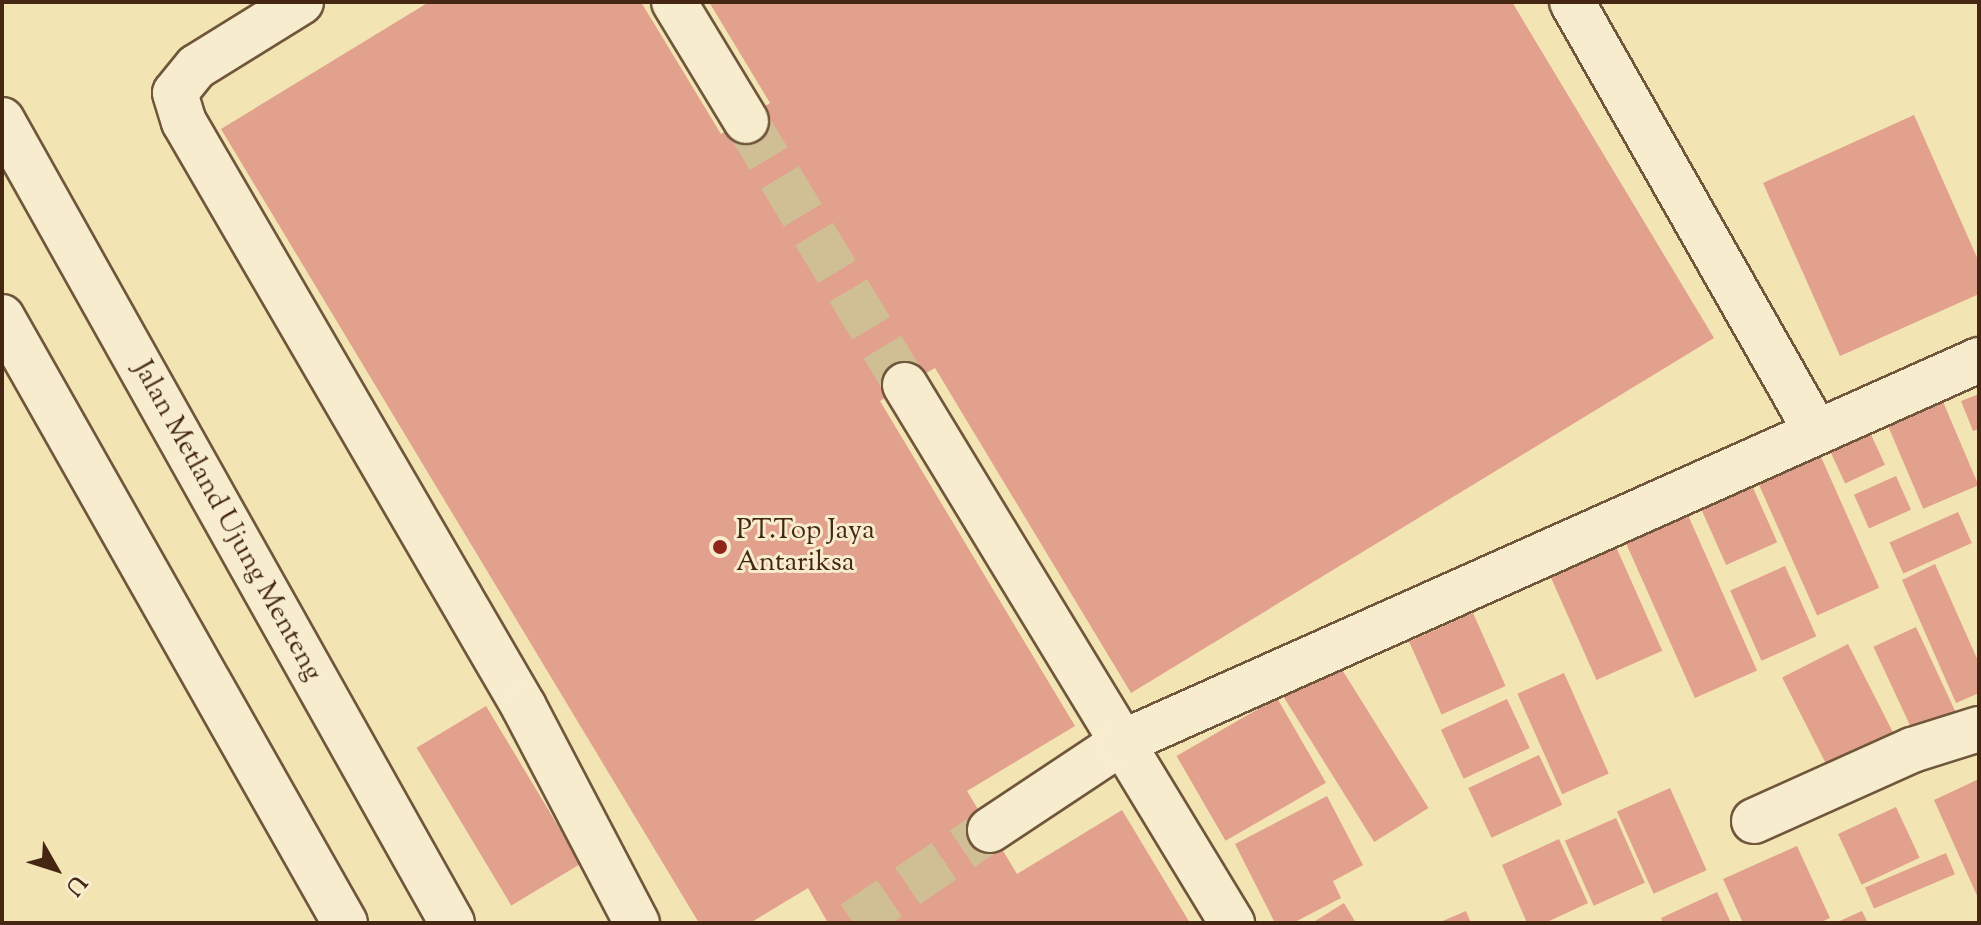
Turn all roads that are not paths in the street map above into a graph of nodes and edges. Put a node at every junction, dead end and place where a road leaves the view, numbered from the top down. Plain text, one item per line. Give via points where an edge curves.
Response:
1 (301, 2) edge
2 (674, 2) edge
3 (1572, 2) edge
4 (2, 120) edge
5 (746, 121) tunnel mouth
6 (2, 317) edge
7 (1979, 360) edge
8 (905, 385) tunnel mouth
9 (1816, 432) junction
10 (1979, 729) edge
11 (1121, 743) junction
12 (1754, 821) dead end
13 (990, 830) tunnel mouth
14 (345, 923) edge
15 (452, 923) edge
16 (637, 923) edge
17 (1232, 923) edge

1 - 16 street via 196,67 175,93 184,122 524,707
2 - 5 street
3 - 9 street
4 - 15 street, Jalan Metland Ujung Menteng
6 - 14 street
7 - 9 street
8 - 11 street
9 - 11 street
10 - 12 street via 1912,750
11 - 13 street
11 - 17 street

